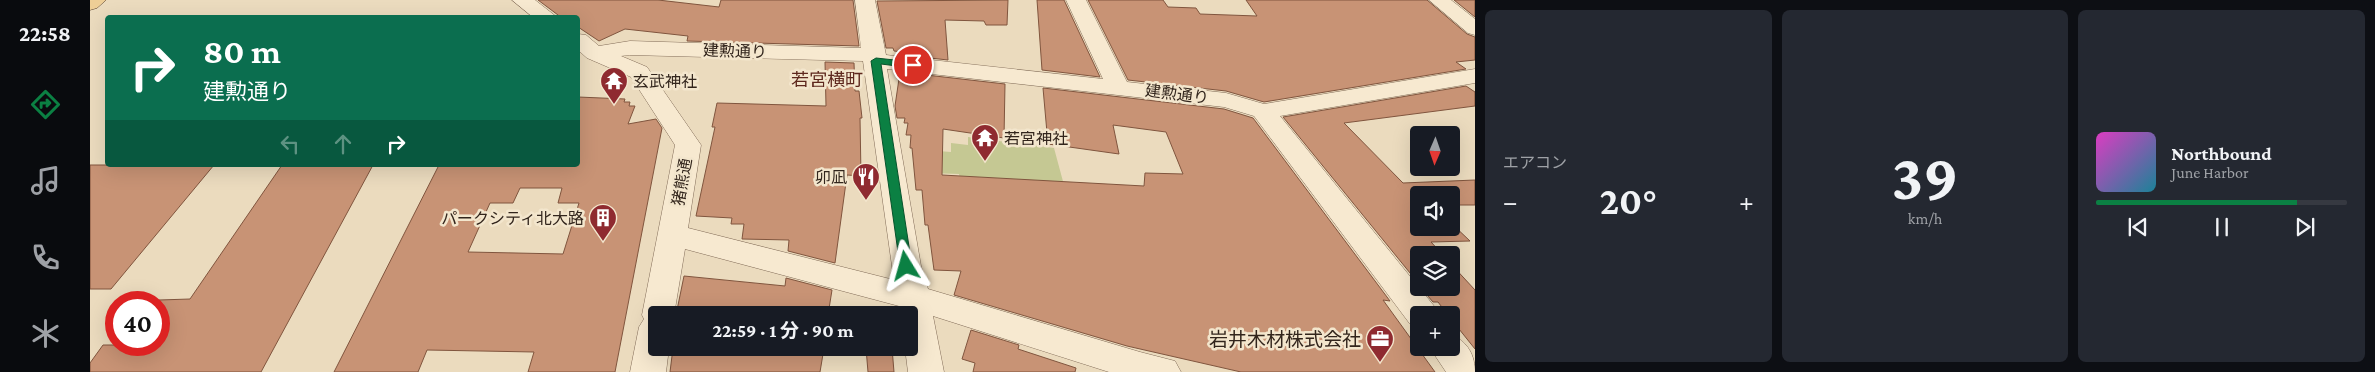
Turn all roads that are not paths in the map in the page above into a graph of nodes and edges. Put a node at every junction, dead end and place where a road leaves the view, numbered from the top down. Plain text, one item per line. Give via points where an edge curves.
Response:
1 (522, 0) edge
2 (865, 0) edge
3 (1076, 0) edge
4 (1439, 0) edge
5 (544, 15) edge
6 (1475, 29) edge
7 (586, 46) edge
8 (875, 58) junction
9 (1475, 76) edge
10 (1118, 87) junction
11 (1263, 111) junction
12 (673, 235) junction
13 (914, 297) junction
14 (660, 306) edge
15 (1415, 306) edge
16 (651, 356) edge
17 (1453, 356) edge
18 (648, 372) edge
19 (926, 372) edge
20 (1163, 372) edge
21 (1466, 372) edge

1 - 5 street
2 - 8 street
3 - 10 street
4 - 6 street
7 - 8 street, 建勲通り
7 - 12 street, 猪熊通 via 639,72 688,145
8 - 10 street, 建勲通り
8 - 13 street via 906,266
9 - 11 street, 建勲通り
10 - 11 street, 建勲通り via 1226,100
11 - 15 street
12 - 13 street
12 - 14 street, 猪熊通
13 - 19 street
13 - 20 street
16 - 18 street
17 - 21 street

